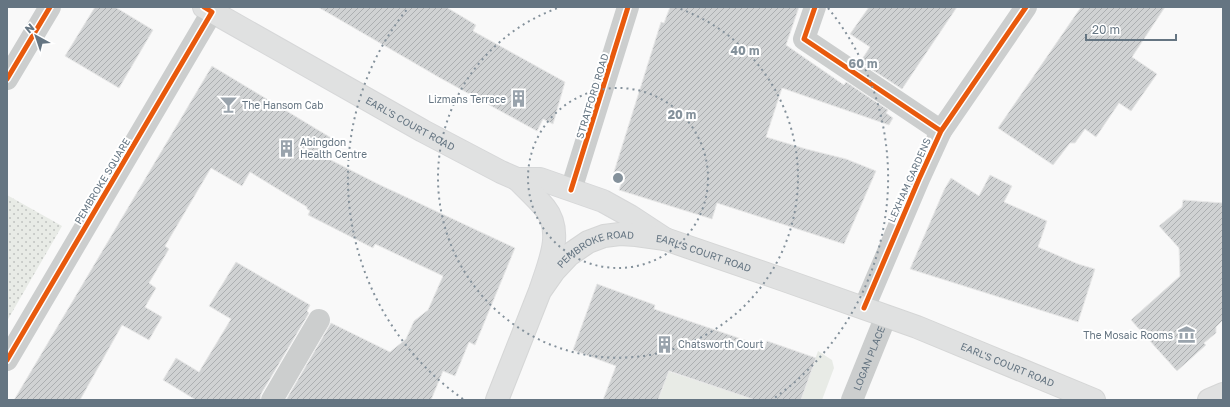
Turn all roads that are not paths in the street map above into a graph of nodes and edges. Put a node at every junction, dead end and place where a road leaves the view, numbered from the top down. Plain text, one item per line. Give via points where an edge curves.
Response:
1 (50, 7) edge
2 (628, 7) edge
3 (815, 7) edge
4 (1026, 7) edge
5 (208, 9) edge
6 (7, 78) edge
7 (941, 131) junction
8 (517, 179) junction
9 (572, 190) junction
10 (665, 239) junction
11 (540, 291) junction
12 (864, 308) junction
13 (886, 316) junction
14 (319, 320) dead end
15 (7, 360) edge
16 (1223, 394) edge
17 (272, 400) edge
18 (497, 400) edge
19 (852, 400) edge
20 (1094, 400) edge
21 (1209, 400) edge

1 - 6 street
2 - 9 street, STRATFORD ROAD
3 - 7 street via 804,39
4 - 7 street, LEXHAM GARDENS
5 - 8 main road, EARL'S COURT ROAD via 423,130
5 - 15 street, PEMBROKE SQUARE
7 - 12 street, LEXHAM GARDENS
8 - 9 main road, EARL'S COURT ROAD via 540,179
8 - 11 main road, PEMBROKE ROAD via 546,209 553,222 553,246
9 - 10 main road, EARL'S COURT ROAD via 603,201
10 - 11 main road, PEMBROKE ROAD via 620,234 588,242 568,255
10 - 12 main road, EARL'S COURT ROAD
11 - 18 main road, PEMBROKE ROAD
12 - 13 main road, EARL'S COURT ROAD
13 - 19 street, LOGAN PLACE
13 - 20 main road, EARL'S COURT ROAD
14 - 17 street
16 - 21 main road

